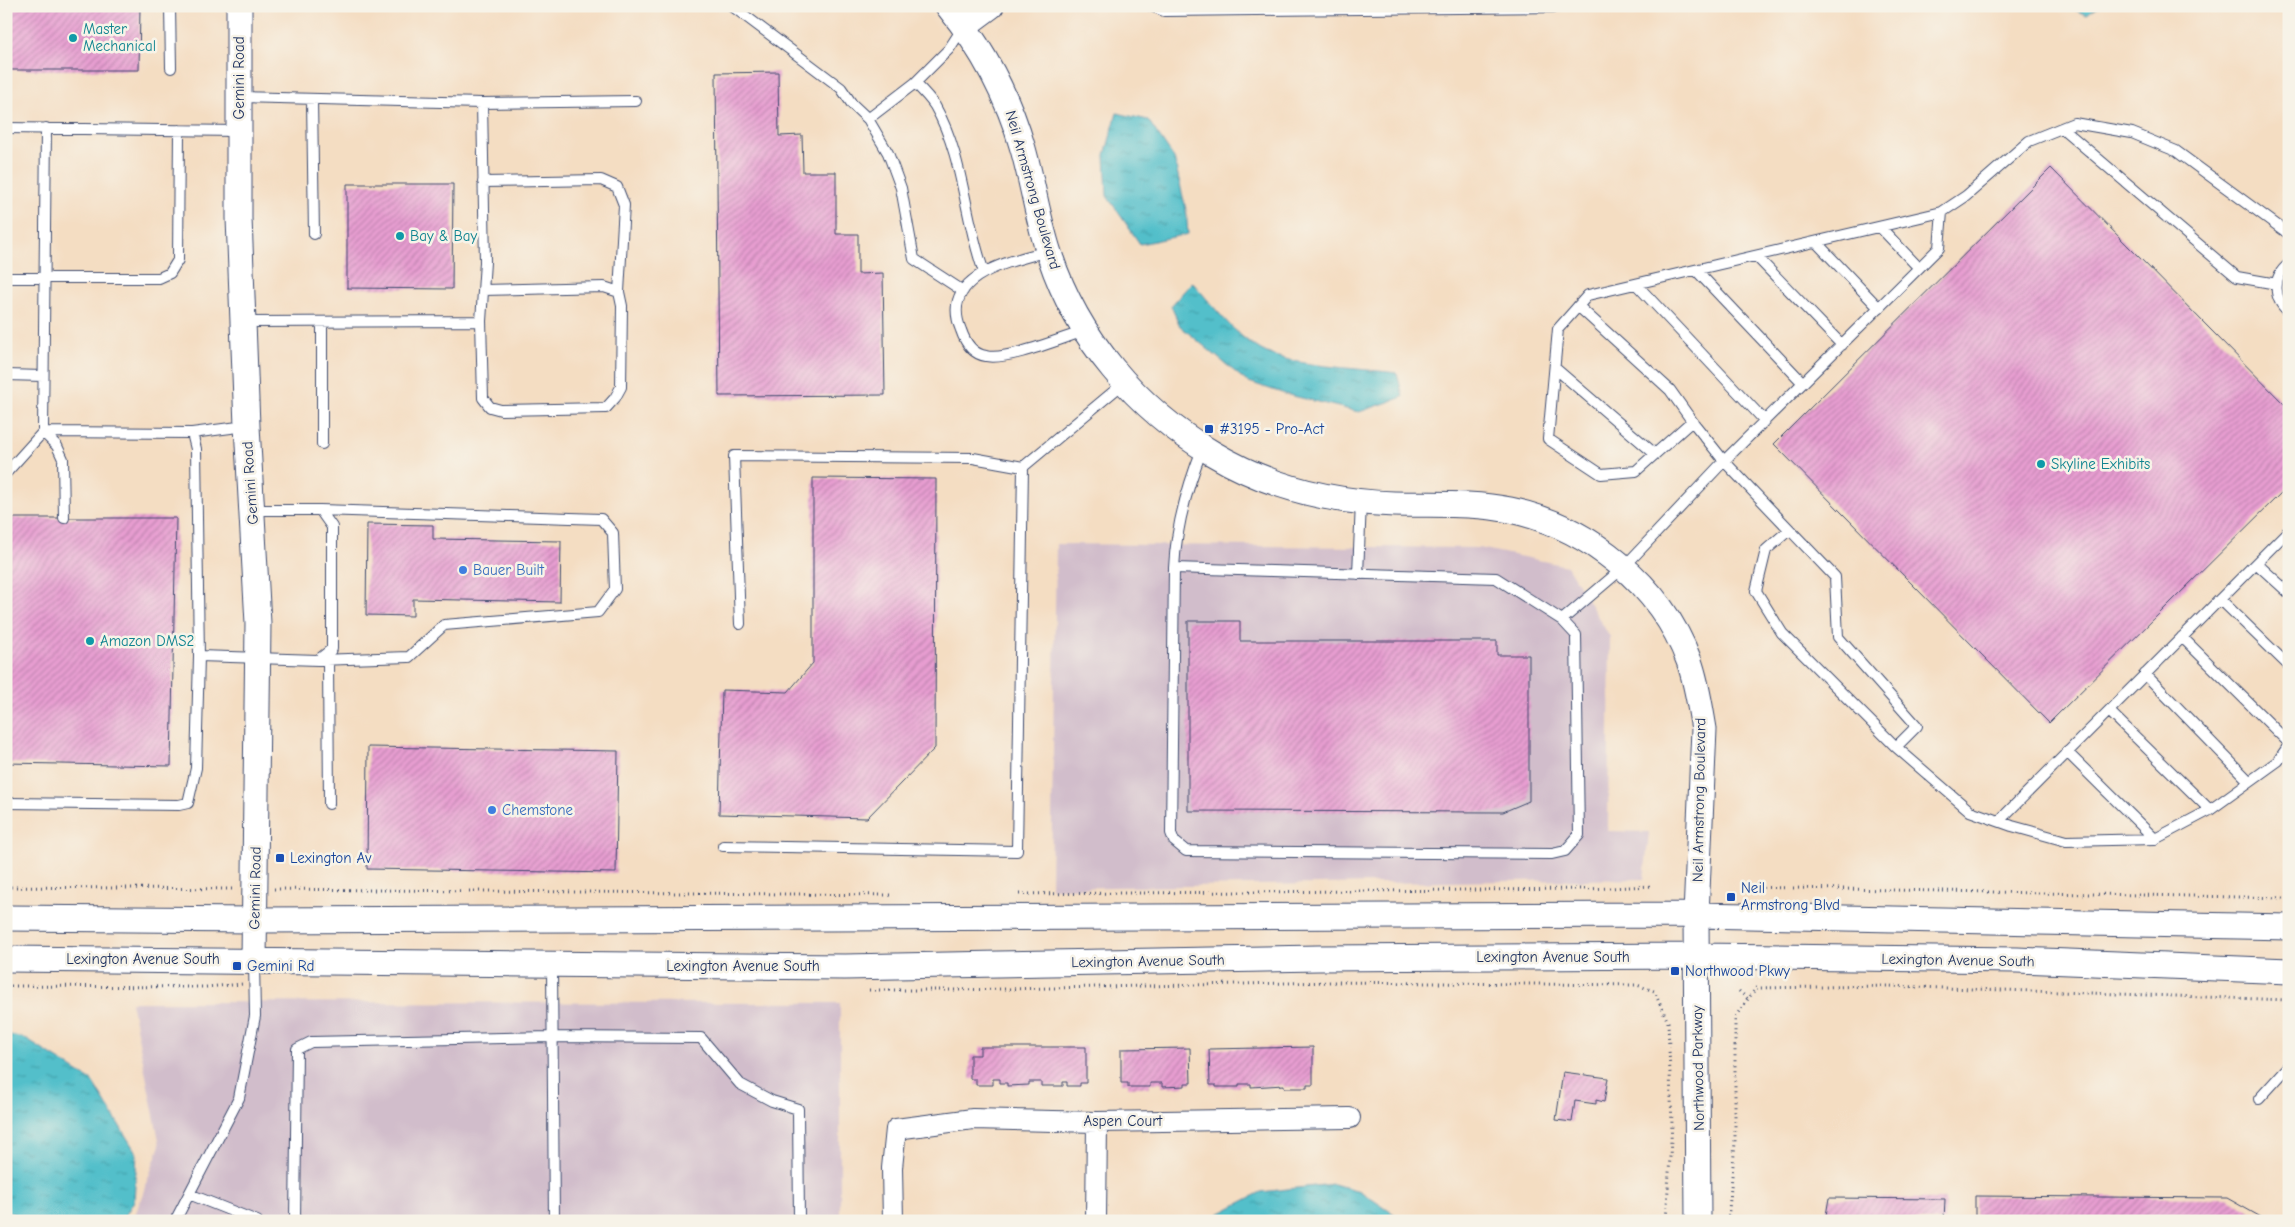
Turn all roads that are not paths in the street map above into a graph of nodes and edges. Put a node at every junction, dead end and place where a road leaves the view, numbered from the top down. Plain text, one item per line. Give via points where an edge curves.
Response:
1 (170, 6) edge
2 (239, 6) edge
3 (732, 6) edge
4 (948, 6) edge
5 (991, 6) edge
6 (1151, 6) edge
7 (1564, 7) edge
8 (1216, 8) edge
9 (964, 26) junction
10 (171, 68) dead end
11 (915, 83) junction
12 (238, 97) junction
13 (312, 99) junction
14 (636, 101) dead end
15 (482, 103) junction
16 (868, 119) junction
17 (6, 128) edge
18 (46, 128) junction
19 (2062, 128) junction
20 (179, 130) junction
21 (238, 131) junction
22 (483, 182) junction
23 (1942, 212) junction
24 (1880, 227) junction
25 (314, 234) dead end
26 (2289, 234) edge
27 (1816, 242) junction
28 (1048, 250) junction
29 (1756, 256) junction
30 (2289, 264) edge
31 (1919, 268) junction
32 (1696, 270) junction
33 (984, 272) junction
34 (6, 278) edge
35 (44, 278) junction
36 (1636, 284) junction
37 (2276, 284) junction
38 (483, 290) junction
39 (963, 291) junction
40 (619, 292) junction
41 (1578, 306) junction
42 (1879, 308) junction
43 (2289, 312) edge
44 (481, 321) junction
45 (243, 322) junction
46 (322, 322) junction
47 (1086, 330) junction
48 (1842, 345) junction
49 (1555, 368) junction
50 (6, 375) edge
51 (43, 376) junction
52 (1124, 382) junction
53 (1803, 383) junction
54 (1692, 421) junction
55 (1765, 421) junction
56 (247, 426) junction
57 (43, 432) junction
58 (192, 433) junction
59 (322, 444) dead end
60 (1203, 448) junction
61 (1655, 454) junction
62 (1724, 461) junction
63 (1023, 467) junction
64 (6, 473) edge
65 (1361, 502) junction
66 (252, 510) junction
67 (320, 510) junction
68 (64, 518) dead end
69 (1789, 530) junction
70 (2289, 530) edge
71 (2256, 563) junction
72 (1174, 568) junction
73 (1623, 568) junction
74 (1358, 574) junction
75 (2289, 593) edge
76 (2220, 599) junction
77 (1562, 620) junction
78 (740, 624) dead end
79 (2182, 637) junction
80 (199, 656) junction
81 (258, 657) junction
82 (323, 660) junction
83 (2289, 666) edge
84 (2145, 674) junction
85 (2108, 711) junction
86 (2289, 744) edge
87 (1896, 747) junction
88 (2067, 752) junction
89 (2249, 781) junction
90 (6, 802) edge
91 (329, 804) dead end
92 (2210, 810) junction
93 (1999, 821) junction
94 (2155, 839) junction
95 (723, 846) dead end
96 (1696, 915) junction
97 (6, 918) edge
98 (255, 920) junction
99 (2289, 927) edge
100 (1696, 956) junction
101 (6, 959) edge
102 (552, 965) junction
103 (2289, 971) edge
104 (254, 972) junction
105 (552, 1037) junction
106 (2289, 1066) edge
107 (2259, 1099) dead end
108 (1350, 1118) dead end
109 (1096, 1122) junction
110 (189, 1194) junction
111 (175, 1221) edge
112 (257, 1221) edge
113 (295, 1221) edge
114 (554, 1221) edge
115 (799, 1221) edge
116 (893, 1221) edge
117 (1096, 1221) edge
118 (1698, 1221) edge

1 - 10 lane
2 - 12 street, Gemini Road
3 - 16 lane via 841,88
4 - 9 street, Neil Armstrong Boulevard
5 - 9 street
6 - 8 lane via 1164,11
7 - 8 lane
9 - 11 lane via 949,49
9 - 28 street, Neil Armstrong Boulevard via 988,63 1008,105 1023,147
11 - 16 lane
11 - 33 lane via 934,104 947,130
12 - 13 lane
12 - 21 street, Gemini Road
13 - 15 lane
13 - 25 lane
14 - 15 lane
15 - 22 lane
16 - 39 lane via 888,153 901,188 914,259
17 - 18 lane
18 - 20 lane
18 - 35 lane
19 - 23 lane via 2029,141 1966,196
19 - 26 lane via 2074,123 2132,133 2176,151
19 - 37 lane via 2237,276
20 - 21 lane
20 - 35 lane via 178,260 170,273 159,278
21 - 45 street, Gemini Road
22 - 38 lane
22 - 40 lane via 602,180 617,187 624,205
23 - 24 lane
23 - 31 lane via 1939,248
24 - 27 lane
24 - 31 lane
27 - 29 lane
27 - 42 lane
28 - 33 lane
28 - 47 street, Neil Armstrong Boulevard via 1062,287
29 - 32 lane
29 - 48 lane
30 - 37 lane
31 - 42 lane
32 - 36 lane
32 - 53 lane
33 - 39 lane via 969,282
34 - 35 lane
35 - 51 lane
36 - 41 lane via 1588,295
36 - 55 lane
37 - 43 lane via 2280,303
38 - 40 lane via 604,287
38 - 44 lane
39 - 47 lane via 959,302 959,325 969,346 985,356 1013,354
40 - 44 lane via 622,306 621,387 606,408 501,410 490,407 483,398
41 - 49 lane via 1558,329
41 - 54 lane via 1670,390
42 - 48 lane
44 - 46 lane
45 - 46 lane
45 - 56 street, Gemini Road
46 - 59 lane
47 - 52 street, Neil Armstrong Boulevard
48 - 53 lane
49 - 61 lane
49 - 61 lane via 1548,439 1601,474 1636,471
50 - 51 lane
51 - 57 lane
52 - 60 street, Neil Armstrong Boulevard via 1158,415
52 - 63 lane
53 - 55 lane
54 - 61 lane
54 - 62 lane
55 - 62 lane
56 - 58 lane
56 - 66 street, Gemini Road
57 - 58 lane
57 - 64 lane
57 - 68 lane via 57,446 63,459
58 - 80 lane via 197,465
60 - 65 street, Neil Armstrong Boulevard via 1239,468 1270,480 1332,498
60 - 72 lane via 1187,486
62 - 69 lane
62 - 73 lane
63 - 78 lane via 973,458 734,456
63 - 95 lane via 1017,851
65 - 73 street, Neil Armstrong Boulevard via 1463,505 1509,510 1576,534
65 - 74 lane
66 - 67 lane
66 - 81 street, Gemini Road
67 - 82 lane via 332,528 332,649
67 - 82 lane via 600,519 613,533 614,589 598,612 444,625 409,657
69 - 87 lane via 1835,577 1838,637 1917,726
69 - 87 lane via 1766,550 1756,590 1782,633
70 - 71 lane
71 - 75 lane
71 - 76 lane
72 - 74 lane
72 - 77 lane via 1172,833 1174,841 1186,851 1552,854 1565,850 1579,835 1579,826 1576,635
73 - 77 lane
73 - 96 street, Neil Armstrong Boulevard via 1665,616 1688,658 1700,703 1704,729
74 - 77 lane via 1496,578
76 - 79 lane
76 - 83 lane
79 - 84 lane
79 - 86 lane
80 - 81 lane
80 - 90 lane via 196,768 188,803
81 - 82 lane
81 - 98 street, Gemini Road
82 - 91 lane
84 - 85 lane
84 - 89 lane
85 - 88 lane
85 - 92 lane
86 - 89 lane via 2278,761
87 - 93 lane via 1970,811
88 - 93 lane
88 - 94 lane
89 - 92 lane
92 - 94 lane
93 - 94 lane via 2066,841
96 - 98 street
96 - 99 street
96 - 100 street, Northwood Parkway
97 - 98 street
98 - 104 street, Gemini Road
100 - 102 street, Lexington Avenue South via 1318,958 845,967
100 - 103 street, Lexington Avenue South via 2017,960
100 - 118 street, Northwood Parkway
101 - 104 street, Lexington Avenue South
102 - 104 street, Lexington Avenue South
102 - 105 lane
104 - 110 lane via 255,1016 239,1098
105 - 113 lane via 311,1042 297,1049
105 - 114 lane
105 - 115 lane via 701,1038 740,1084 772,1102 798,1109
106 - 107 lane
108 - 109 street, Aspen Court
109 - 116 street, Aspen Court via 973,1120 896,1128 892,1168
109 - 117 street
110 - 111 lane
110 - 112 lane

